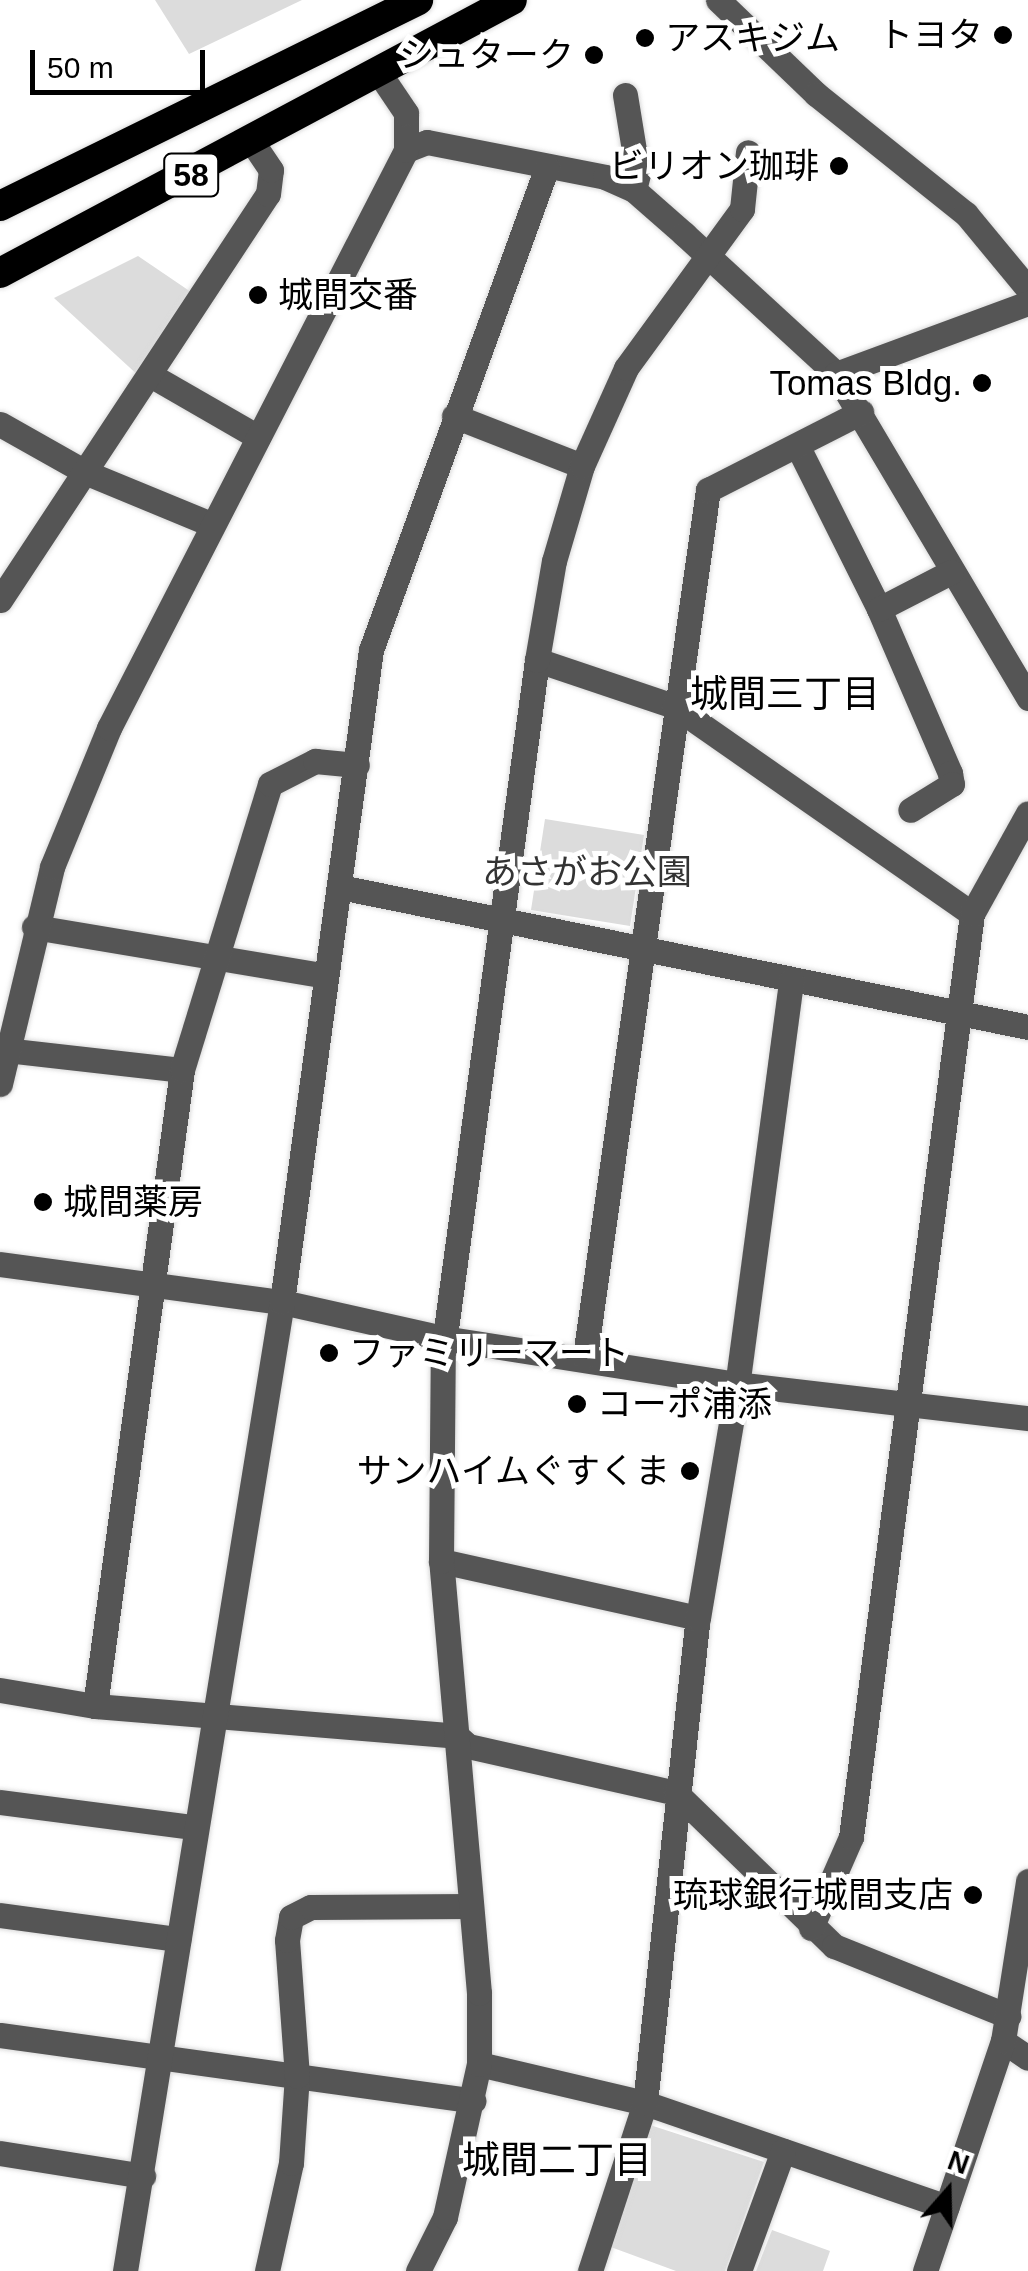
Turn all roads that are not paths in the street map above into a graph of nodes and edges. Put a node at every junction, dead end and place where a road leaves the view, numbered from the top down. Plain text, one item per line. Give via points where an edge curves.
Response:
1 (418, 0) edge
2 (512, 0) edge
3 (718, 0) edge
4 (379, 73) junction
5 (625, 96) dead end
6 (253, 143) junction
7 (406, 150) junction
8 (748, 152) dead end
9 (547, 166) junction
10 (634, 190) junction
11 (0, 206) edge
12 (704, 257) junction
13 (0, 273) edge
14 (1028, 289) edge
15 (1028, 303) edge
16 (836, 374) junction
17 (152, 376) junction
18 (862, 412) junction
19 (454, 416) junction
20 (0, 424) edge
21 (258, 438) junction
22 (799, 449) junction
23 (582, 466) junction
24 (87, 474) junction
25 (213, 525) junction
26 (8, 566) edge
27 (951, 572) junction
28 (0, 600) edge
29 (880, 609) junction
30 (537, 660) junction
31 (1028, 698) edge
32 (674, 706) junction
33 (356, 765) junction
34 (910, 810) dead end
35 (1028, 814) edge
36 (340, 887) junction
37 (972, 914) junction
38 (501, 916) junction
39 (34, 927) junction
40 (643, 949) junction
41 (219, 955) junction
42 (326, 976) junction
43 (791, 980) junction
44 (958, 1012) junction
45 (1028, 1027) edge
46 (6, 1050) junction
47 (182, 1070) junction
48 (0, 1084) edge
49 (0, 1264) edge
50 (154, 1283) junction
51 (282, 1302) junction
52 (443, 1338) junction
53 (586, 1356) junction
54 (737, 1384) junction
55 (906, 1405) junction
56 (1028, 1418) edge
57 (441, 1562) junction
58 (698, 1618) junction
59 (0, 1690) edge
60 (95, 1706) junction
61 (214, 1712) junction
62 (457, 1736) junction
63 (676, 1793) junction
64 (0, 1802) edge
65 (192, 1827) junction
66 (1028, 1881) edge
67 (471, 1906) junction
68 (0, 1915) edge
69 (812, 1928) junction
70 (178, 1940) junction
71 (1006, 2029) junction
72 (0, 2035) edge
73 (159, 2058) junction
74 (1028, 2058) edge
75 (479, 2064) junction
76 (297, 2076) junction
77 (473, 2102) junction
78 (645, 2103) junction
79 (783, 2151) junction
80 (0, 2154) edge
81 (143, 2176) junction
82 (947, 2207) junction
83 (125, 2271) edge
84 (267, 2271) edge
85 (418, 2271) edge
86 (590, 2271) edge
87 (739, 2271) edge
88 (924, 2271) edge

1 - 11 highway, 58
2 - 4 highway, 58
3 - 14 street via 816,94 966,214
4 - 6 highway, 58
4 - 7 street via 406,113
5 - 10 street via 638,174
6 - 13 highway, 58
6 - 17 street via 271,170 268,194
7 - 9 street via 428,142
7 - 21 street
8 - 12 street via 742,209
9 - 10 street
9 - 19 street
10 - 12 street
12 - 16 street
12 - 23 street via 626,368
15 - 16 street
16 - 18 street
17 - 21 street
17 - 24 street
18 - 22 street
18 - 27 street
19 - 23 street
19 - 33 street via 371,650
20 - 24 street
21 - 25 street
22 - 29 street
22 - 32 street via 708,490
23 - 30 street via 554,561
24 - 25 street
24 - 26 street
25 - 39 street via 109,728
26 - 28 street
27 - 29 street
27 - 31 street
29 - 34 street via 952,784
30 - 32 street
30 - 38 street
32 - 37 street
32 - 40 street
33 - 36 street
33 - 41 street via 315,762 270,784
35 - 37 street
36 - 38 street
36 - 42 street
37 - 44 street
38 - 40 street
38 - 52 street
39 - 41 street
39 - 46 street
40 - 43 street
40 - 53 street
41 - 42 street
41 - 47 street
42 - 51 street
43 - 44 street
43 - 54 street
44 - 45 street
44 - 55 street
46 - 47 street
46 - 48 street
47 - 50 street
49 - 50 street
50 - 51 street
50 - 60 street
51 - 52 street
51 - 61 street
52 - 53 street
52 - 57 street
53 - 54 street
54 - 55 street
54 - 58 street
55 - 56 street
55 - 69 street via 851,1837
57 - 58 street
57 - 62 street
58 - 63 street
59 - 60 street
60 - 61 street
61 - 62 street
61 - 65 street
62 - 63 street via 468,1746
62 - 67 street
63 - 69 street
63 - 78 street
64 - 65 street
65 - 70 street
66 - 71 street
67 - 75 street
67 - 76 street via 299,1909 287,1940
68 - 70 street
69 - 71 street via 858,1959
70 - 73 street
71 - 74 street
71 - 82 street
72 - 73 street
73 - 76 street
73 - 81 street
75 - 77 street
75 - 78 street
76 - 77 street
76 - 84 street via 291,2163
77 - 85 street via 444,2217
78 - 79 street
78 - 86 street
79 - 82 street
79 - 87 street
80 - 81 street
81 - 83 street
82 - 88 street

